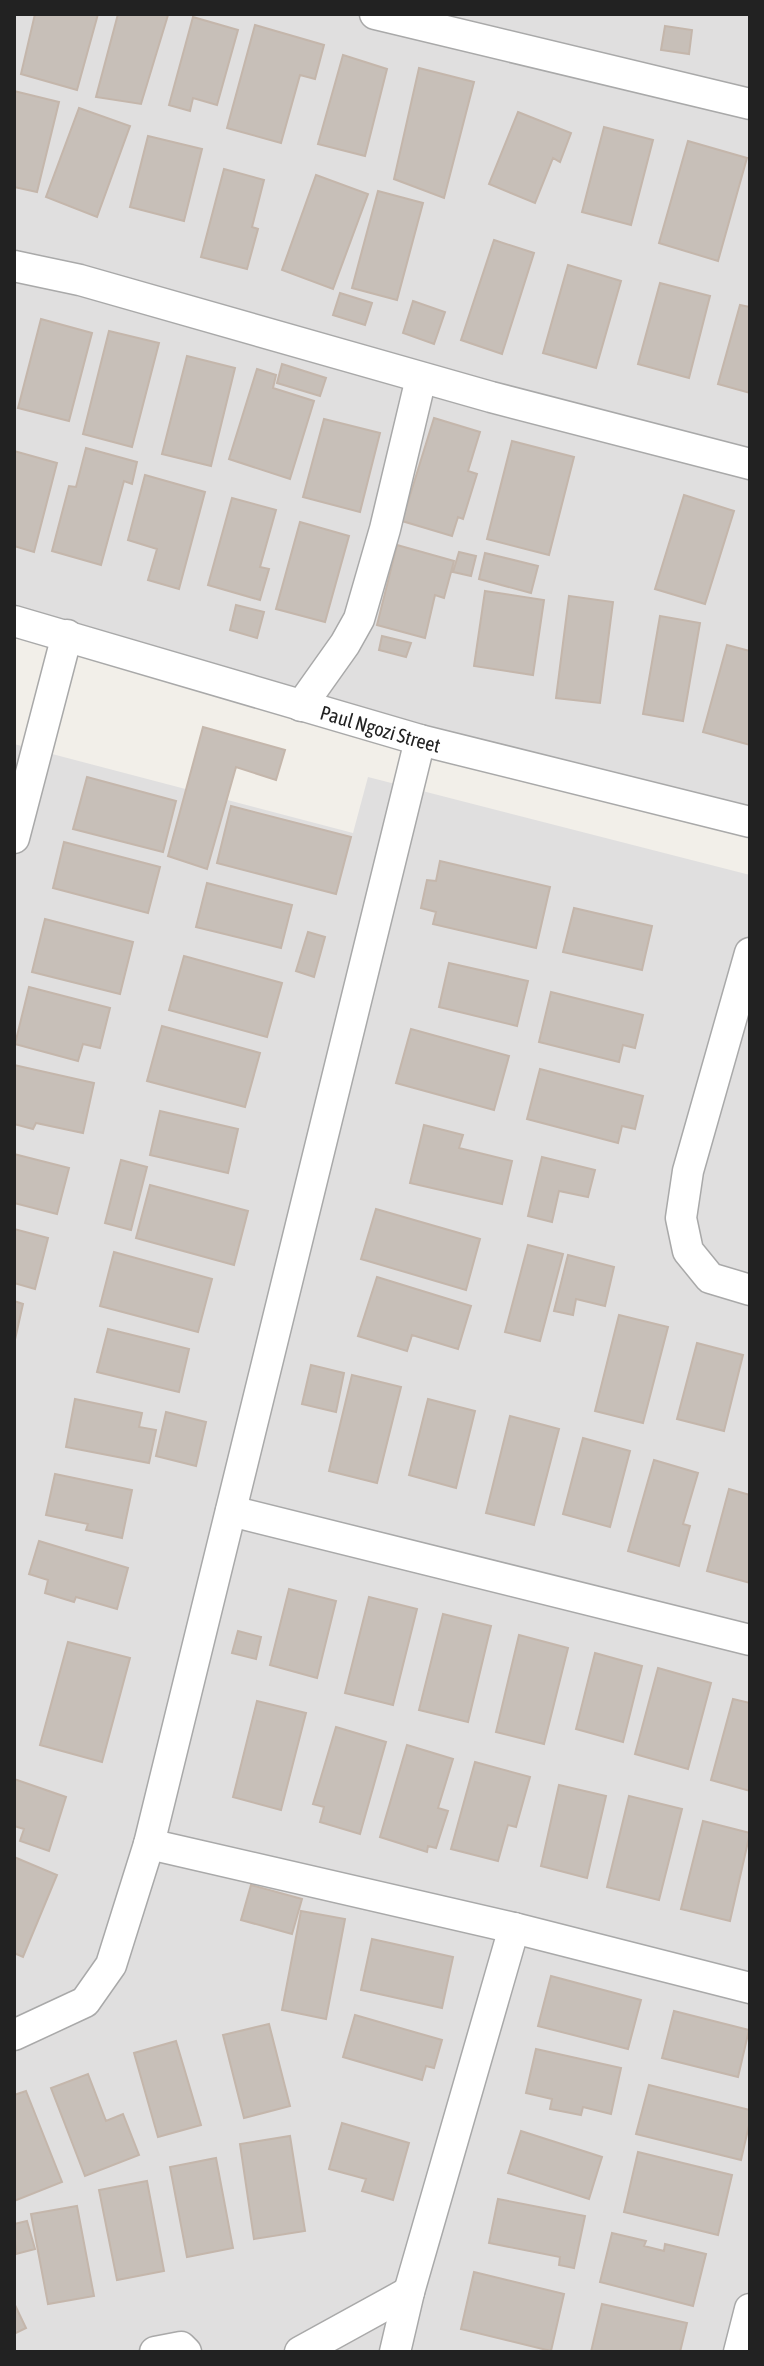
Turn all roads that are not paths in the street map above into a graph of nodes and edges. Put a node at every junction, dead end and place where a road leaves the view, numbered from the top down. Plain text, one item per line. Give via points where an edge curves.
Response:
1 (375, 14) edge
2 (750, 104) edge
3 (14, 266) edge
4 (421, 378) junction
5 (750, 464) edge
6 (14, 621) edge
7 (67, 635) junction
8 (301, 706) junction
9 (420, 740) junction
10 (750, 822) edge
11 (14, 838) edge
12 (750, 953) edge
13 (750, 1290) edge
14 (231, 1511) junction
15 (750, 1640) edge
16 (149, 1844) junction
17 (514, 1928) junction
18 (750, 1988) edge
19 (14, 2035) edge
20 (409, 2292) junction
21 (750, 2309) edge
22 (155, 2352) edge
23 (186, 2352) edge
24 (300, 2352) edge
25 (395, 2352) edge
26 (739, 2352) edge

1 - 2 street
3 - 4 street via 80,280
4 - 5 street
4 - 8 street via 359,619
6 - 7 street, Paul Ngozi Street
7 - 8 street, Paul Ngozi Street
7 - 11 street
8 - 9 street, Paul Ngozi Street
9 - 10 street, Paul Ngozi Street
9 - 14 street
12 - 13 street via 688,1171 681,1218 688,1251 710,1278
14 - 15 street
14 - 16 street
16 - 17 street
16 - 19 street via 111,1965 85,2002
17 - 18 street
17 - 20 street
20 - 24 street
20 - 25 street
21 - 26 street
22 - 23 street via 181,2347

